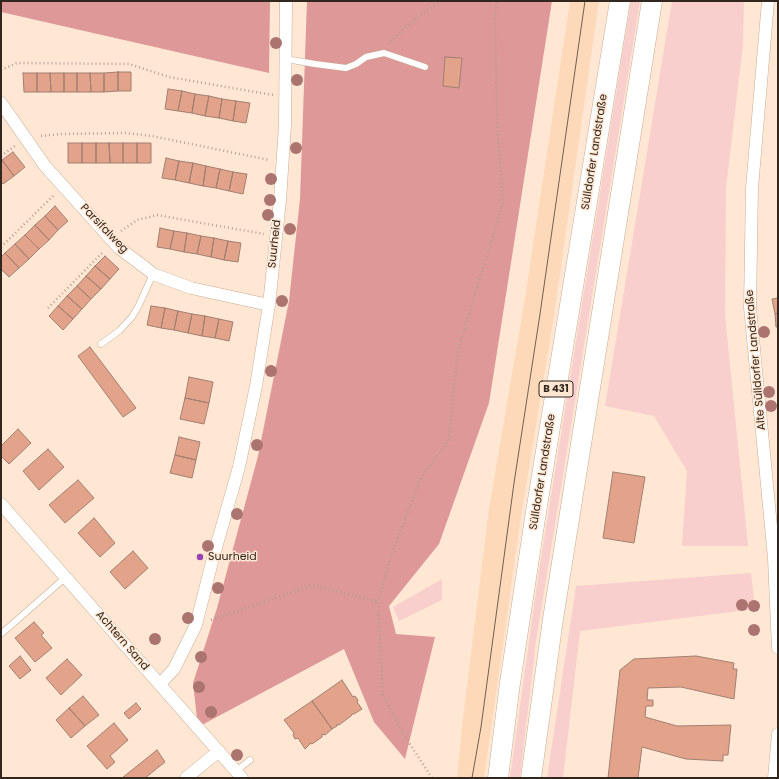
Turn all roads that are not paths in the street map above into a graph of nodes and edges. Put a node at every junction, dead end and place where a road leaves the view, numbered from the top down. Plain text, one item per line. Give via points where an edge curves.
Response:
1 (286, 1) edge
2 (620, 1) edge
3 (652, 1) edge
4 (768, 1) edge
5 (286, 59) junction
6 (424, 67) dead end
7 (1, 103) edge
8 (153, 274) junction
9 (269, 305) junction
10 (101, 344) dead end
11 (1, 504) edge
12 (66, 577) junction
13 (1, 634) edge
14 (778, 648) edge
15 (160, 684) junction
16 (778, 734) edge
17 (219, 751) junction
18 (250, 760) dead end
19 (239, 774) edge
20 (186, 778) edge
21 (498, 778) edge
22 (531, 778) edge
23 (774, 778) edge

1 - 5 street, Suurheid
2 - 21 highway, Sülldorfer Landstraße / B 431 via 536,512
3 - 22 highway, B 431 via 553,619
4 - 14 street, Alte Sülldorfer Landstraße via 752,188 750,307 774,558
5 - 6 lane via 346,68 366,57 384,53
5 - 9 street, Suurheid via 283,163
7 - 8 street, Parsifalweg via 45,166 119,248
8 - 9 street, Parsifalweg via 191,288
8 - 10 lane via 132,317 119,331
9 - 15 street, Suurheid via 239,467 196,625 174,670
11 - 12 street, Achtern Sand
12 - 13 lane
12 - 15 street, Achtern Sand
15 - 17 street, Achtern Sand
16 - 23 street
17 - 19 street, Achtern Sand
17 - 20 street
18 - 19 lane

